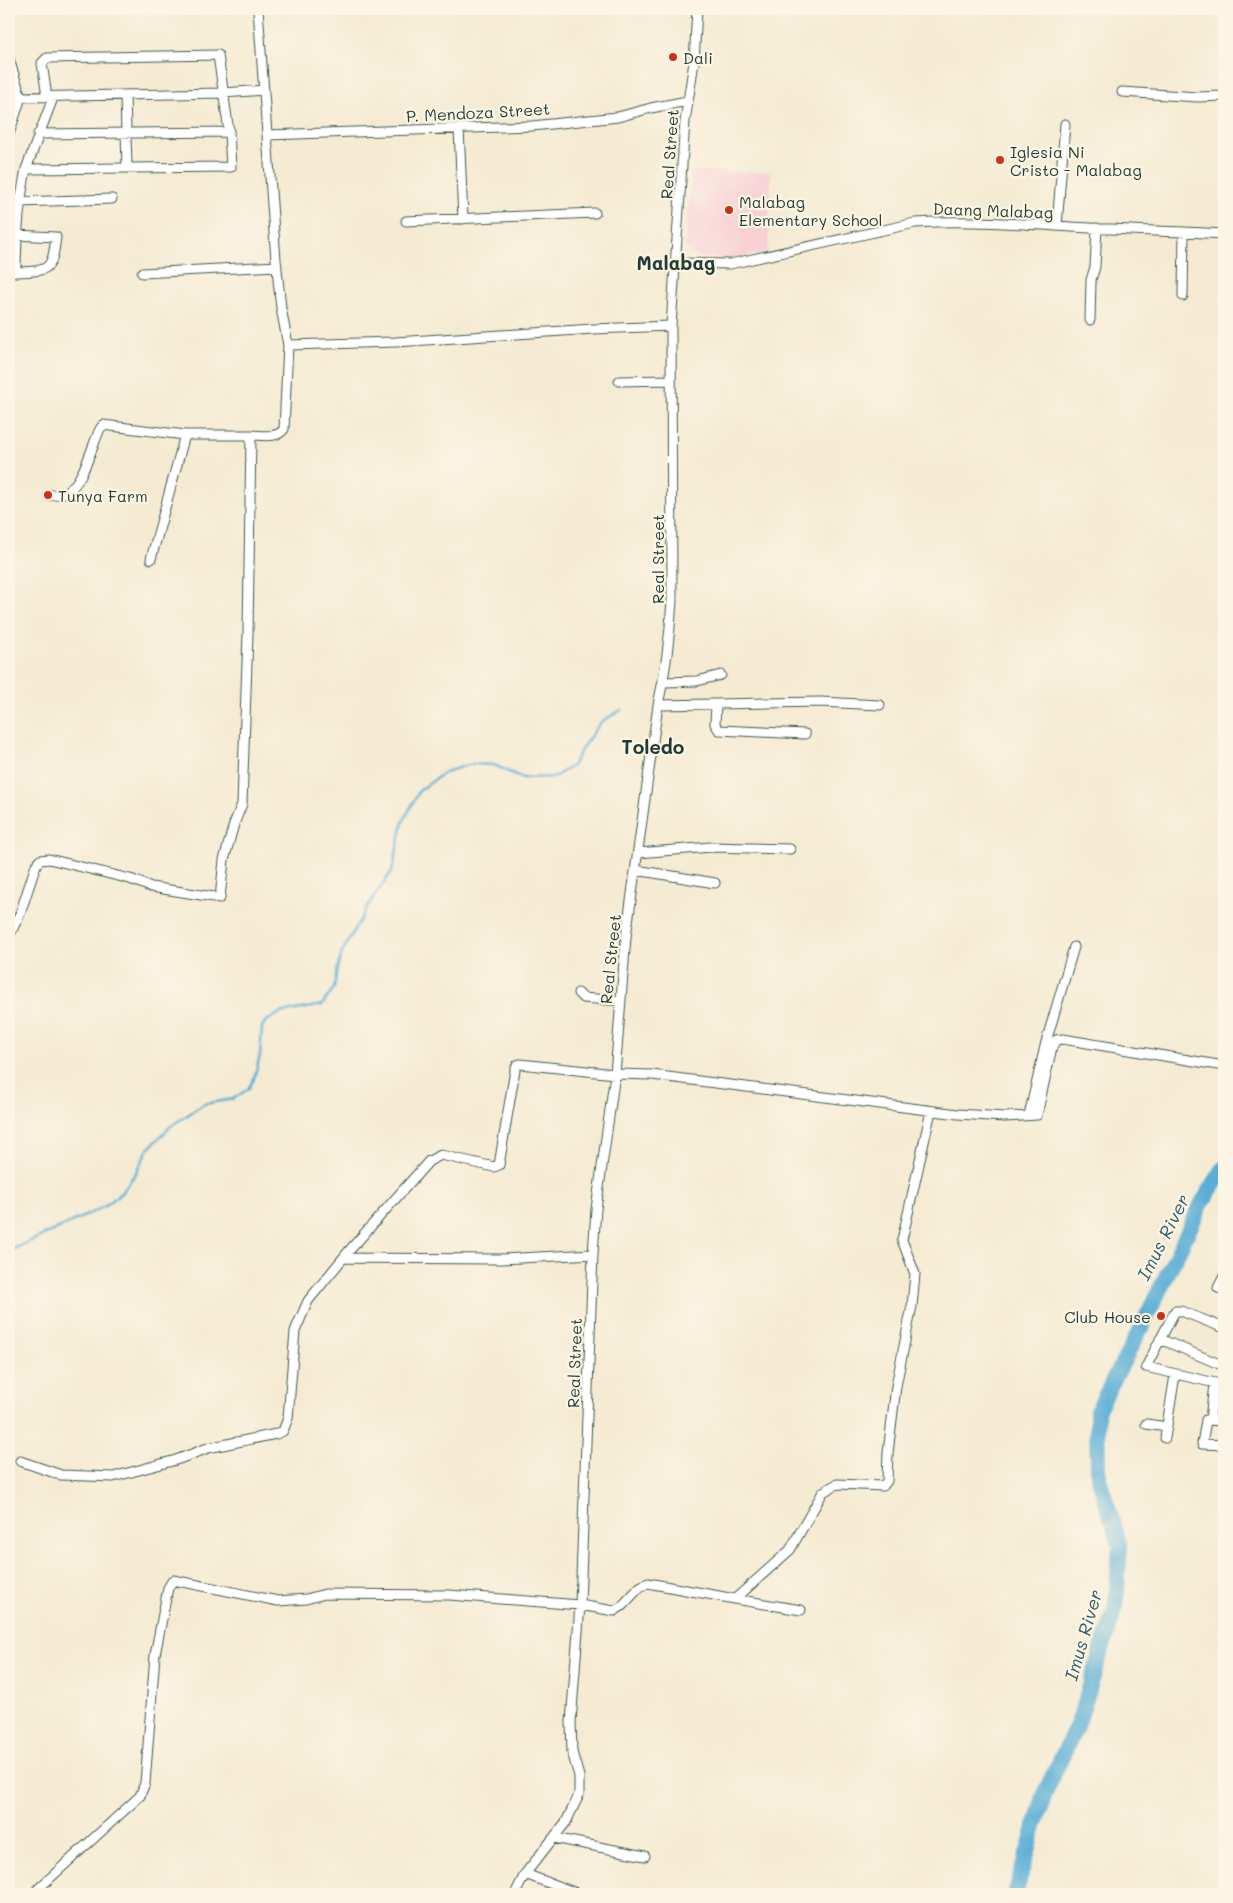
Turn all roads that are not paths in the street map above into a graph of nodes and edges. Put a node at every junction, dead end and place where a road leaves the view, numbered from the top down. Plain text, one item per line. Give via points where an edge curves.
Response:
1 (258, 9) edge
2 (697, 9) edge
3 (9, 59) edge
4 (264, 90) junction
5 (1122, 92) dead end
6 (223, 93) junction
7 (125, 95) junction
8 (1224, 96) edge
9 (21, 97) junction
10 (50, 97) junction
11 (687, 101) junction
12 (1065, 124) dead end
13 (459, 128) junction
14 (126, 132) junction
15 (229, 132) junction
16 (9, 134) edge
17 (38, 134) junction
18 (267, 135) junction
19 (127, 167) junction
20 (26, 169) junction
21 (9, 198) edge
22 (112, 199) dead end
23 (20, 202) junction
24 (595, 213) dead end
25 (462, 219) junction
26 (406, 221) dead end
27 (1057, 226) junction
28 (1097, 228) junction
29 (1184, 232) junction
30 (1224, 234) edge
31 (16, 235) junction
32 (675, 263) junction
33 (277, 266) junction
34 (142, 273) dead end
35 (1183, 296) dead end
36 (1090, 320) dead end
37 (671, 326) junction
38 (288, 345) junction
39 (671, 380) junction
40 (619, 381) dead end
41 (185, 435) junction
42 (252, 435) junction
43 (49, 495) dead end
44 (151, 559) dead end
45 (721, 675) dead end
46 (663, 682) junction
47 (716, 704) junction
48 (658, 705) junction
49 (880, 705) dead end
50 (805, 734) dead end
51 (790, 849) dead end
52 (638, 853) junction
53 (636, 870) junction
54 (716, 883) dead end
55 (9, 936) edge
56 (1074, 947) dead end
57 (578, 993) dead end
58 (621, 1001) junction
59 (1224, 1066) edge
60 (615, 1074) junction
61 (931, 1111) junction
62 (1029, 1115) junction
63 (593, 1254) junction
64 (343, 1258) junction
65 (1224, 1276) edge
66 (1224, 1290) edge
67 (1224, 1328) edge
68 (1160, 1339) junction
69 (1224, 1366) edge
70 (1175, 1374) junction
71 (1214, 1384) junction
72 (1224, 1385) edge
73 (1210, 1420) junction
74 (1224, 1421) edge
75 (1146, 1424) dead end
76 (1167, 1427) junction
77 (1165, 1438) dead end
78 (1224, 1445) edge
79 (20, 1461) dead end
80 (735, 1599) junction
81 (580, 1605) junction
82 (801, 1610) dead end
83 (554, 1838) junction
84 (645, 1856) dead end
85 (525, 1874) junction
86 (34, 1894) edge
87 (514, 1894) edge
88 (579, 1894) edge

1 - 4 street
2 - 11 street, Real Street via 694,62
3 - 9 street
4 - 6 street
4 - 18 street
5 - 8 street
6 - 7 street
6 - 10 street via 218,55 48,58 42,63
6 - 15 street
7 - 10 street
7 - 14 street
9 - 10 street
9 - 16 street
10 - 17 street
11 - 13 street, P. Mendoza Street via 618,117 532,126
11 - 32 street, Real Street
12 - 27 street
13 - 18 street, P. Mendoza Street
13 - 25 street
14 - 15 street
14 - 17 street
14 - 19 street
15 - 19 street via 231,167
17 - 20 street
18 - 33 street
19 - 20 street
20 - 23 street
21 - 23 street
22 - 23 street
23 - 31 street
24 - 25 street
25 - 26 street
27 - 28 street, Daang Malabag
27 - 32 street, Daang Malabag via 996,221 915,224 730,264
28 - 29 street, Daang Malabag
28 - 36 street
29 - 30 street, Daang Malabag
29 - 35 street
31 - 31 street via 56,237 50,264 40,271 16,272
32 - 37 street, Real Street
33 - 34 street
33 - 38 street
37 - 38 street
37 - 39 street, Real Street
38 - 42 street via 284,429 274,436
39 - 40 street
39 - 46 street, Real Street via 672,600
41 - 42 street
41 - 43 street via 103,425 73,488 63,494
41 - 44 street
42 - 55 street via 242,804 224,860 220,898 151,887 130,879 40,860
45 - 46 street via 697,681
46 - 48 street, Real Street
47 - 48 street
47 - 49 street via 820,702
47 - 50 street via 719,730
48 - 52 street, Real Street
51 - 52 street via 711,847
52 - 53 street, Real Street
53 - 54 street
53 - 58 street, Real Street
56 - 62 street
57 - 58 street via 583,998
58 - 60 street, Real Street
59 - 62 street via 1056,1040 1037,1115
60 - 61 street via 661,1076
60 - 63 street, Real Street
60 - 64 street via 517,1065 499,1165 494,1167 437,1156
61 - 62 street via 1005,1117
61 - 80 street via 902,1240 915,1274 896,1386 887,1481 883,1486 837,1484 823,1492 790,1550
63 - 64 street via 501,1259
63 - 81 street, Real Street
64 - 79 street via 308,1301 296,1331 288,1418 283,1431 208,1448 113,1477 61,1475
65 - 66 street via 1218,1288
67 - 68 street via 1175,1311
68 - 69 street
68 - 70 street via 1146,1367
70 - 71 street
70 - 76 street
71 - 72 street
71 - 73 street
73 - 74 street
73 - 78 street via 1206,1420 1202,1444
75 - 76 street
76 - 77 street
80 - 81 street via 648,1583 614,1611
80 - 82 street
81 - 83 street, Real Street via 570,1722 579,1794 566,1822
81 - 86 street via 449,1595 370,1593 325,1594 278,1601 173,1580 168,1588 155,1655 145,1783 140,1796
83 - 84 street
83 - 85 street, Real Street
85 - 87 street, Real Street
85 - 88 street

